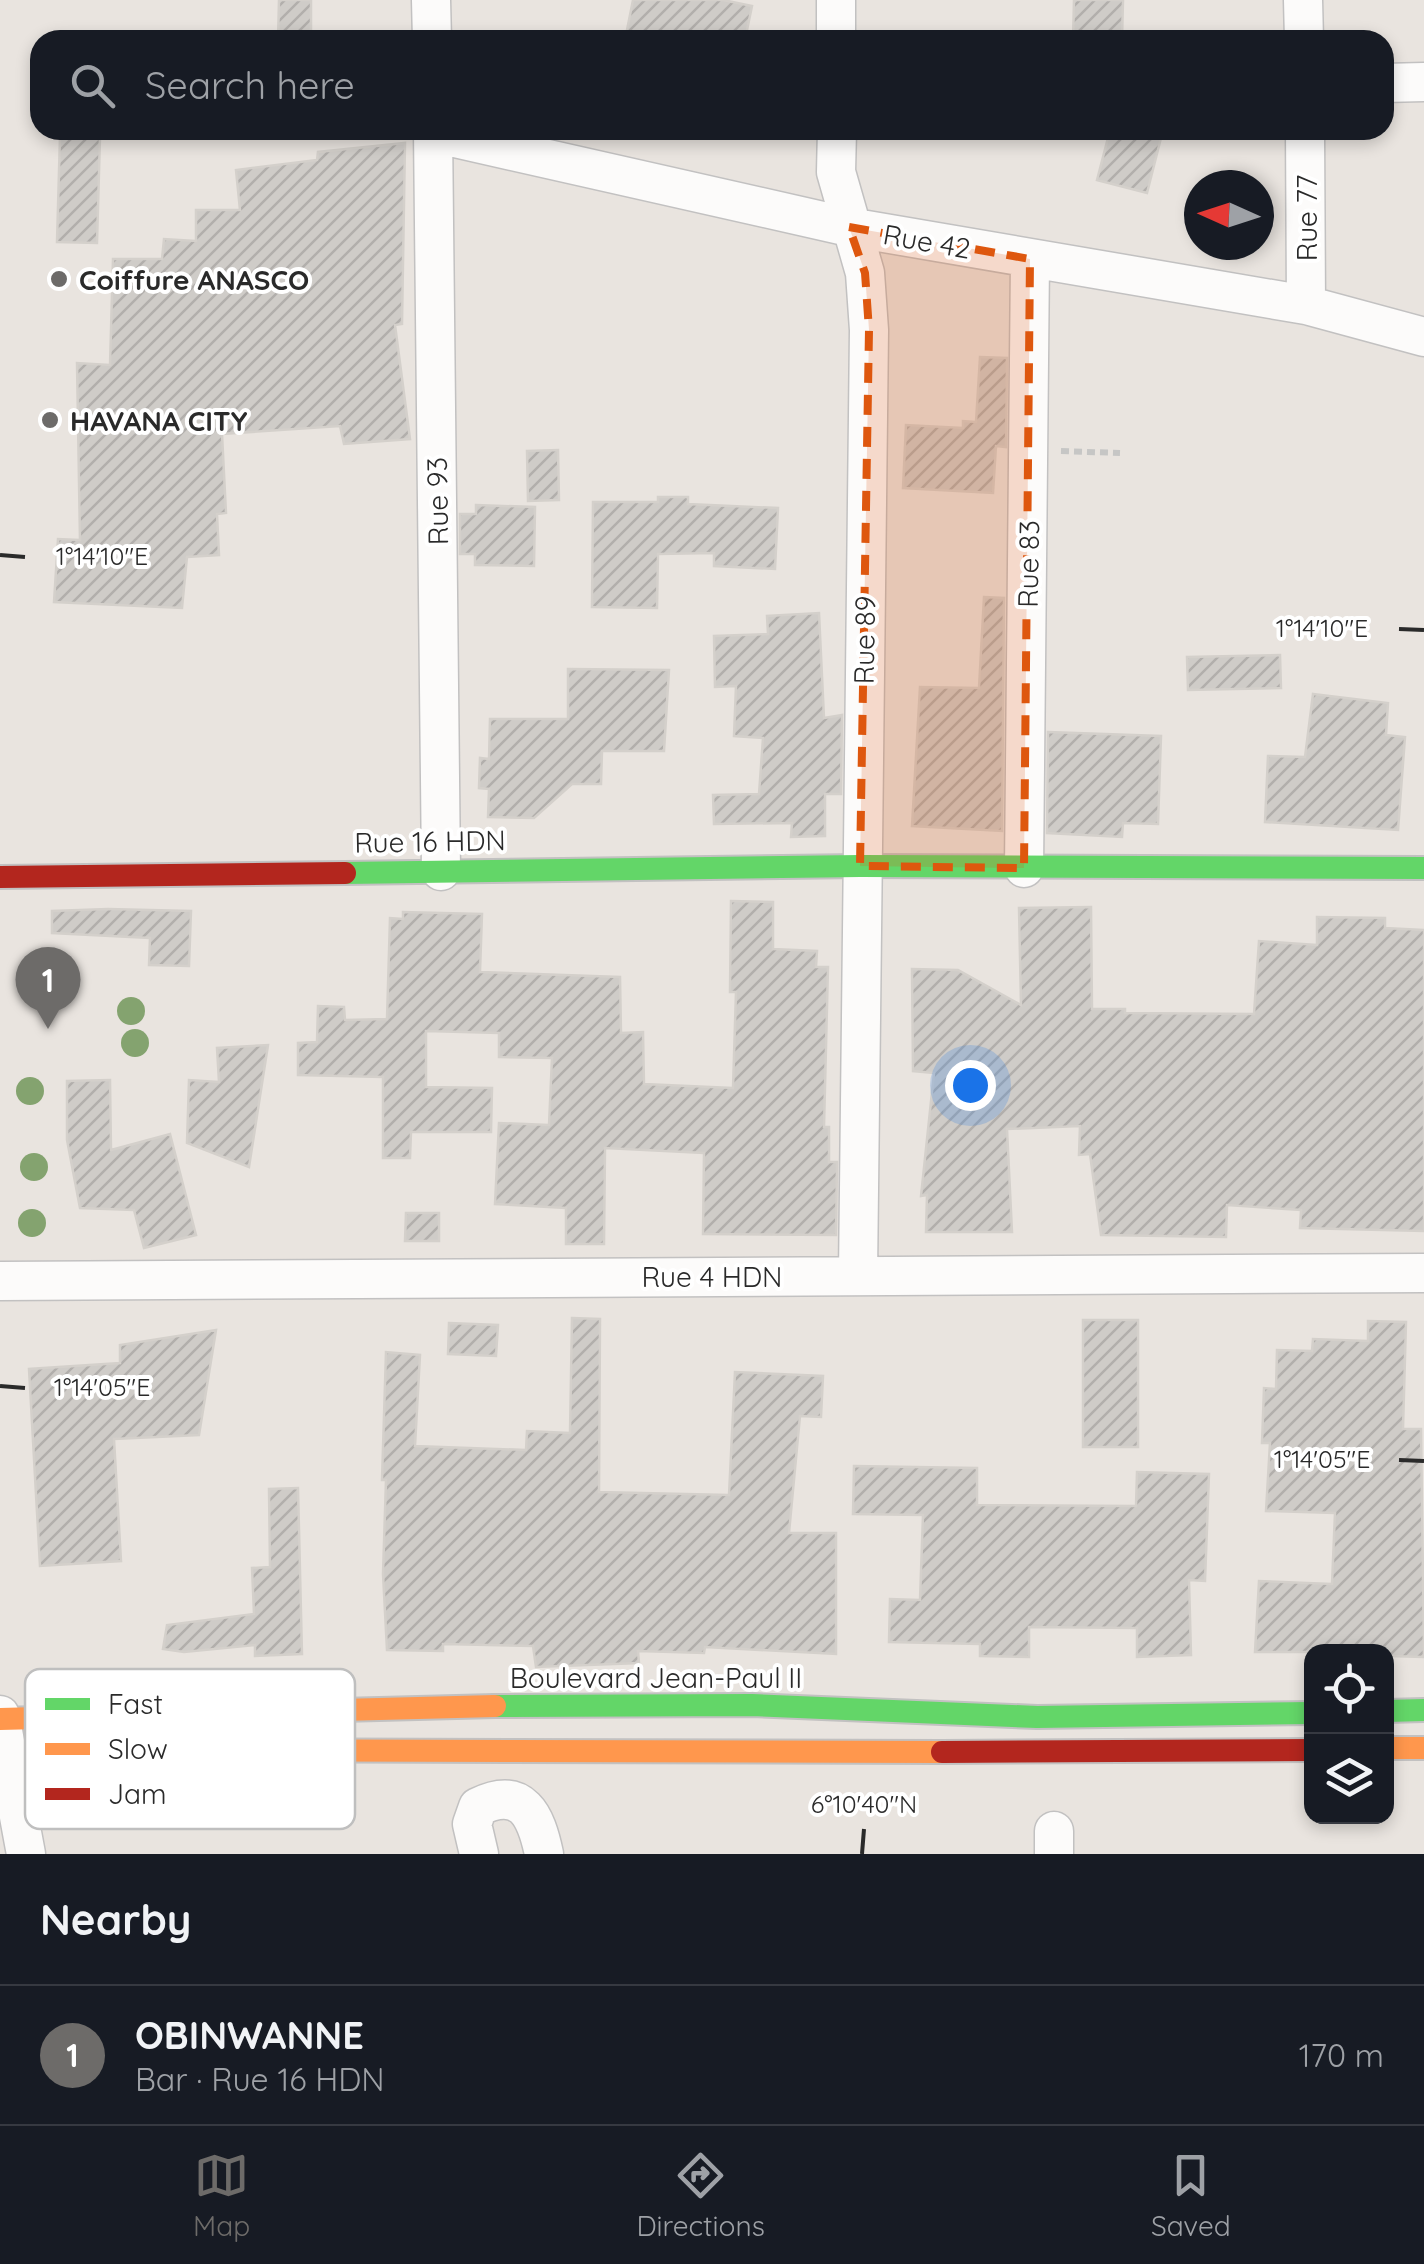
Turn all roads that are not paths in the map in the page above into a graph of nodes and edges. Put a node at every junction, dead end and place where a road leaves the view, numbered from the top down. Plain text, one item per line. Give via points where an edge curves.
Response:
1 (431, 0) edge
2 (836, 0) edge
3 (1303, 0) edge
4 (432, 30) edge
5 (836, 30) edge
6 (1304, 30) edge
7 (1424, 82) edge
8 (1394, 83) edge
9 (433, 140) edge
10 (472, 140) edge
11 (836, 140) edge
12 (1306, 140) edge
13 (850, 227) junction
14 (1030, 259) junction
15 (1306, 305) junction
16 (1424, 337) edge
17 (860, 866) junction
18 (1024, 868) junction
19 (1424, 868) edge
20 (441, 871) junction
21 (0, 877) edge
22 (1424, 1273) edge
23 (858, 1275) junction
24 (0, 1281) edge
25 (1424, 1710) edge
26 (355, 1711) edge
27 (1394, 1711) edge
28 (1304, 1712) edge
29 (6, 1733) edge
30 (1394, 1748) edge
31 (1424, 1748) edge
32 (1304, 1750) edge
33 (355, 1752) edge
34 (26, 1854) edge
35 (479, 1854) edge
36 (544, 1854) edge

1 - 4 street
2 - 5 street
3 - 6 street
7 - 8 street
9 - 20 street, Rue 93
10 - 13 street, Rue 42
11 - 13 street, Rue 89 via 836,172
12 - 15 street, Rue 77
13 - 14 street, Rue 42
13 - 17 street, Rue 89 via 865,273 869,330
14 - 15 street, Rue 42
14 - 18 street, Rue 83
15 - 16 street, Rue 42
17 - 18 main road, Rue 16 HDN
17 - 20 main road, Rue 16 HDN
17 - 23 street, Rue 89
18 - 19 main road, Rue 16 HDN
20 - 21 main road, Rue 16 HDN
22 - 23 street, Rue 4 HDN
23 - 24 street, Rue 4 HDN
25 - 27 main road
26 - 28 main road, Boulevard Jean-Paul II via 752,1706 1037,1717
29 - 34 street
30 - 31 main road
32 - 33 main road
35 - 36 street via 472,1824 478,1807 493,1800 525,1806 536,1818

